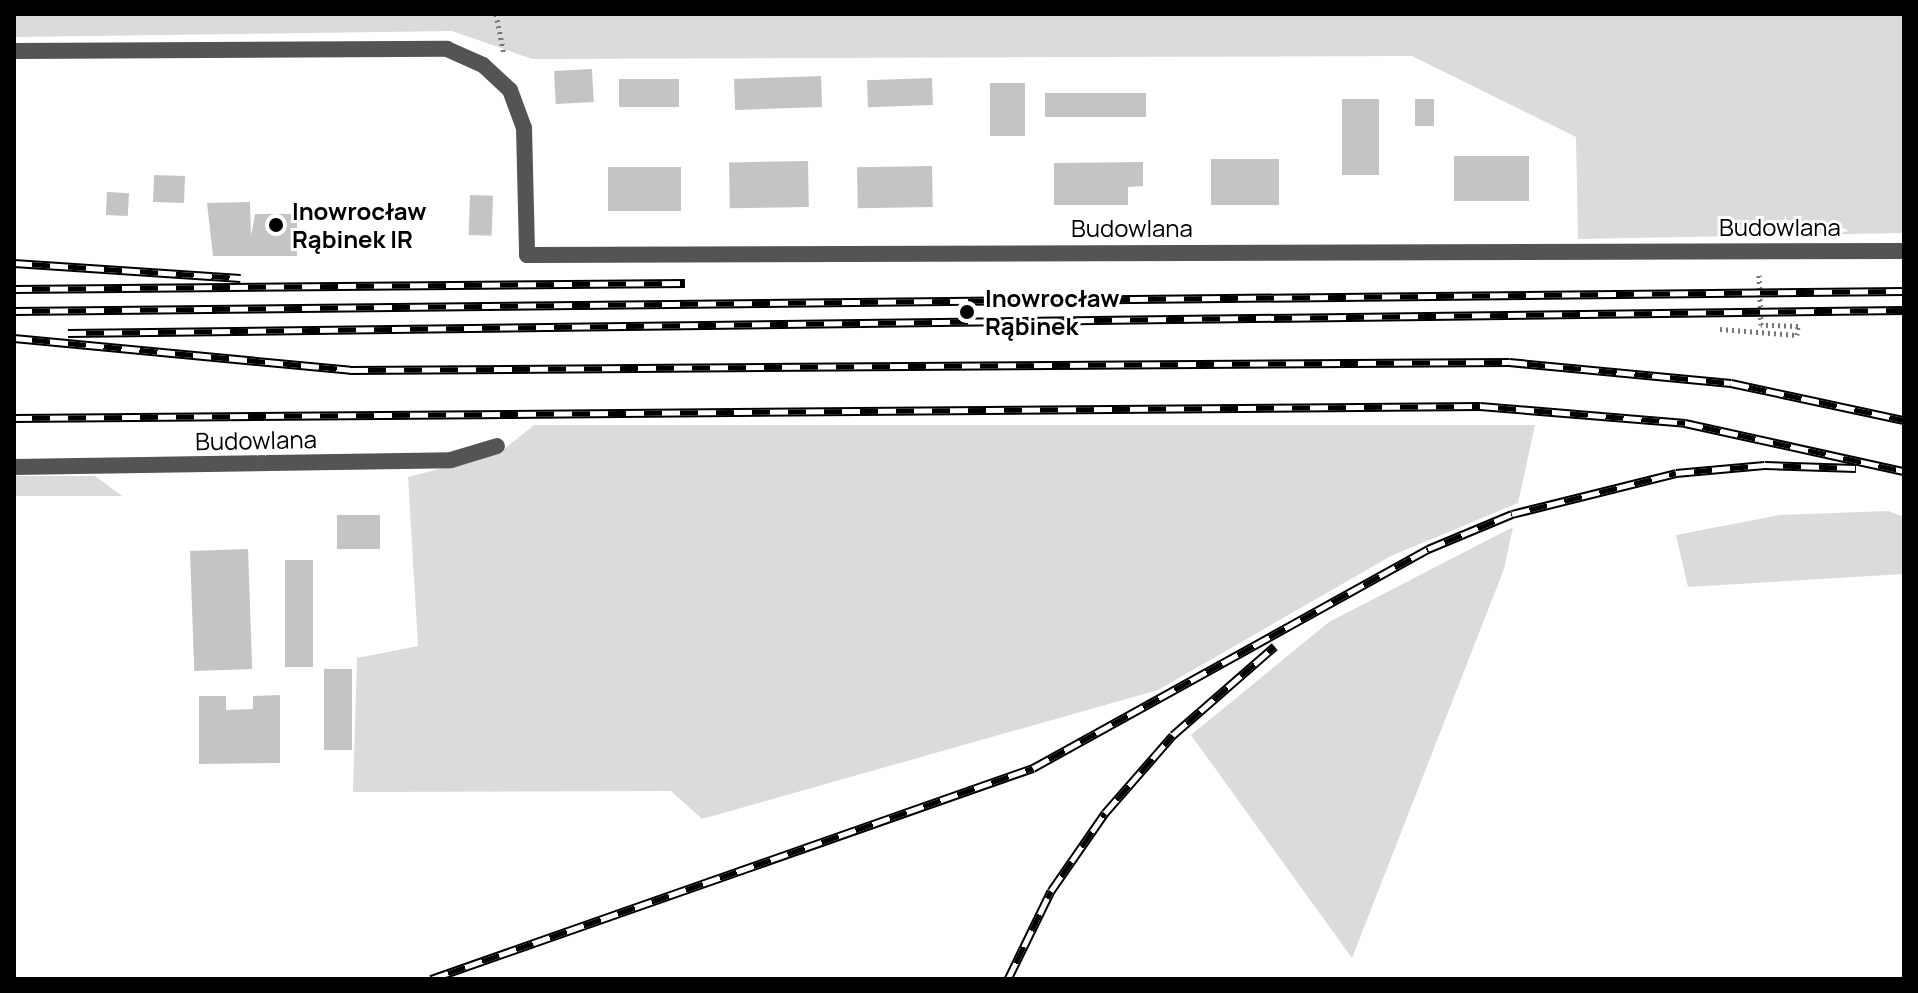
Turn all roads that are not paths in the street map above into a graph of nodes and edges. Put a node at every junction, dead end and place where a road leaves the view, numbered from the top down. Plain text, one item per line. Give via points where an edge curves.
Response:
1 (14, 51) edge
2 (1904, 251) edge
3 (497, 446) dead end
4 (14, 467) edge

1 - 2 street, Budowlana via 447,49 483,65 510,90 524,128 527,255
3 - 4 street, Budowlana via 451,460

